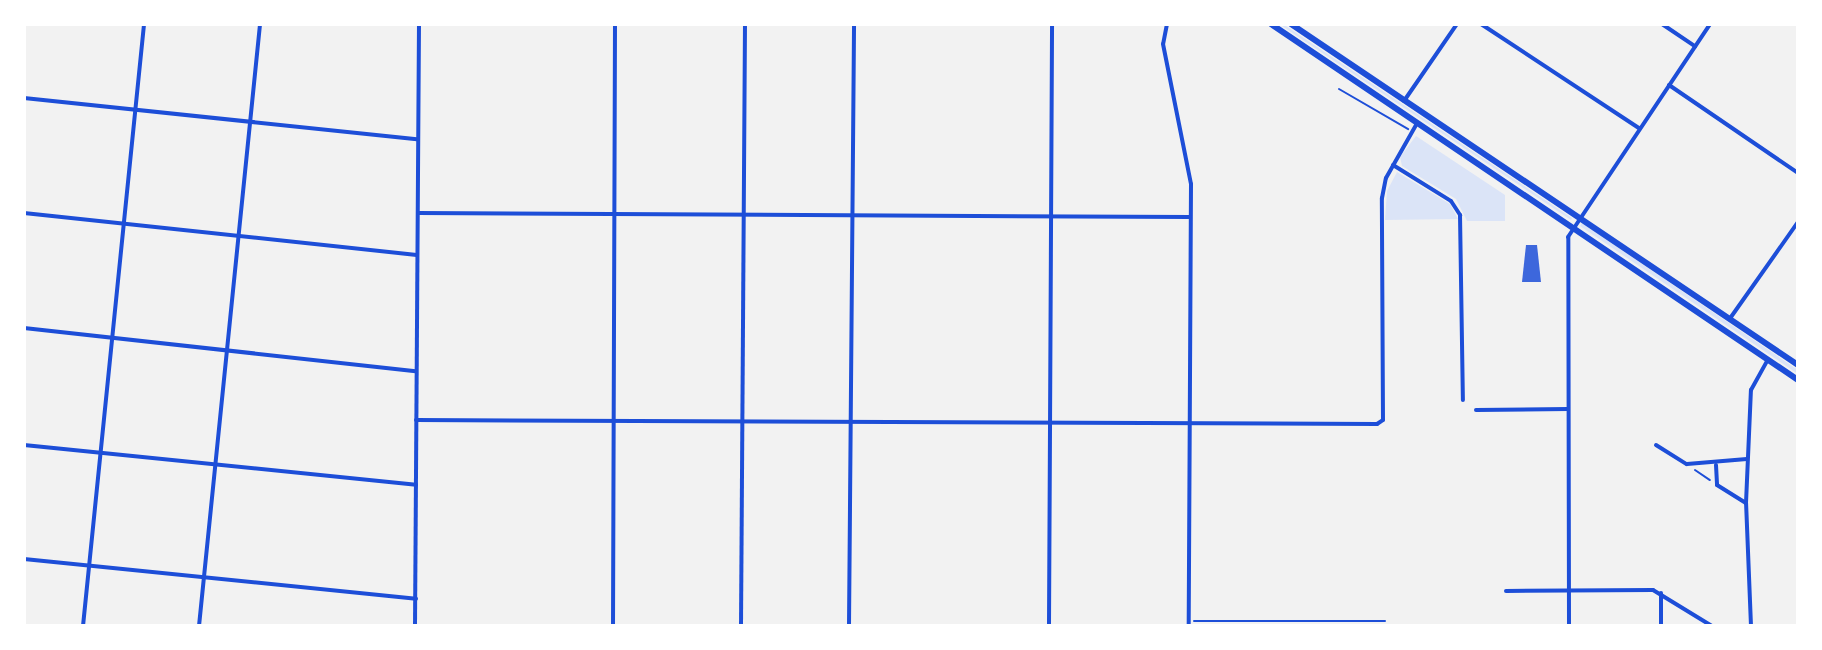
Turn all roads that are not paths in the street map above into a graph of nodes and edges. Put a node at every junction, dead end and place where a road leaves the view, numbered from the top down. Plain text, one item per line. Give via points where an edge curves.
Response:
1 (144, 24) edge
2 (260, 24) edge
3 (419, 24) edge
4 (615, 24) edge
5 (745, 24) edge
6 (854, 24) edge
7 (1052, 24) edge
8 (1167, 24) edge
9 (1271, 24) edge
10 (1291, 24) edge
11 (1457, 24) edge
12 (1481, 24) edge
13 (1662, 24) edge
14 (1710, 24) edge
15 (1695, 46) junction
16 (1669, 85) junction
17 (24, 98) edge
18 (1404, 101) junction
19 (136, 109) junction
20 (250, 124) junction
21 (1414, 128) junction
22 (1639, 128) junction
23 (417, 139) junction
24 (1393, 165) junction
25 (1798, 173) edge
26 (24, 213) edge
27 (418, 213) junction
28 (1051, 214) junction
29 (614, 215) junction
30 (854, 215) junction
31 (1579, 215) junction
32 (745, 216) junction
33 (1190, 217) junction
34 (1798, 222) edge
35 (123, 224) junction
36 (1572, 227) junction
37 (238, 236) junction
38 (417, 255) junction
39 (1731, 317) junction
40 (24, 328) edge
41 (112, 337) junction
42 (226, 349) junction
43 (1768, 359) junction
44 (1798, 365) edge
45 (416, 371) junction
46 (1798, 380) edge
47 (1463, 400) dead end
48 (1568, 409) junction
49 (1476, 410) dead end
50 (416, 420) junction
51 (613, 420) junction
52 (743, 420) junction
53 (852, 421) junction
54 (1048, 421) junction
55 (1189, 423) junction
56 (24, 445) edge
57 (1656, 445) dead end
58 (100, 452) junction
59 (1748, 459) junction
60 (214, 464) junction
61 (1716, 465) junction
62 (416, 485) junction
63 (1746, 503) junction
64 (24, 559) edge
65 (88, 566) junction
66 (204, 578) junction
67 (1569, 589) junction
68 (1506, 591) dead end
69 (1661, 593) junction
70 (416, 599) junction
71 (1189, 624) edge
72 (83, 626) edge
73 (199, 626) edge
74 (415, 626) edge
75 (613, 626) edge
76 (741, 626) edge
77 (849, 626) edge
78 (1049, 626) edge
79 (1569, 626) edge
80 (1661, 626) edge
81 (1712, 626) edge
82 (1751, 626) edge

1 - 19 street
2 - 20 street
3 - 23 street
4 - 29 street
5 - 32 street
6 - 30 street
7 - 28 street
8 - 33 street via 1163,44 1191,184
9 - 21 main road
10 - 18 main road
11 - 18 street
12 - 22 street
13 - 15 street
14 - 15 street
15 - 16 street
16 - 22 street
16 - 25 street
17 - 19 street
18 - 31 main road
19 - 20 street
19 - 35 street
20 - 23 street
20 - 37 street
21 - 24 street
21 - 36 main road
22 - 31 street
23 - 27 street
24 - 47 street via 1451,201 1460,215
24 - 55 street via 1381,215 1383,420
26 - 35 street
27 - 29 street
27 - 38 street
28 - 30 street
28 - 33 street
28 - 54 street
29 - 32 street
29 - 51 street
30 - 32 street
30 - 53 street
31 - 36 street
31 - 39 main road
32 - 52 street
33 - 55 street
34 - 39 street
35 - 37 street
35 - 41 street
36 - 43 main road
36 - 48 street
37 - 38 street
37 - 42 street
38 - 45 street
39 - 44 main road
40 - 41 street
41 - 42 street
41 - 58 street
42 - 45 street
42 - 60 street
43 - 46 main road
43 - 59 street via 1751,390
45 - 50 street
48 - 49 street
48 - 67 street
50 - 51 street
50 - 62 street
51 - 52 street
51 - 75 street
52 - 53 street
52 - 76 street
53 - 54 street
53 - 77 street
54 - 55 street
54 - 78 street
55 - 71 street
56 - 58 street
57 - 61 street via 1687,464
58 - 60 street
58 - 65 street
59 - 61 street
59 - 63 street
60 - 62 street
60 - 66 street
61 - 63 street via 1717,485
62 - 70 street
63 - 82 street
64 - 65 street
65 - 66 street
65 - 72 street
66 - 70 street
66 - 73 street
67 - 68 street
67 - 69 street
67 - 79 street
69 - 80 street
69 - 81 street
70 - 74 street

